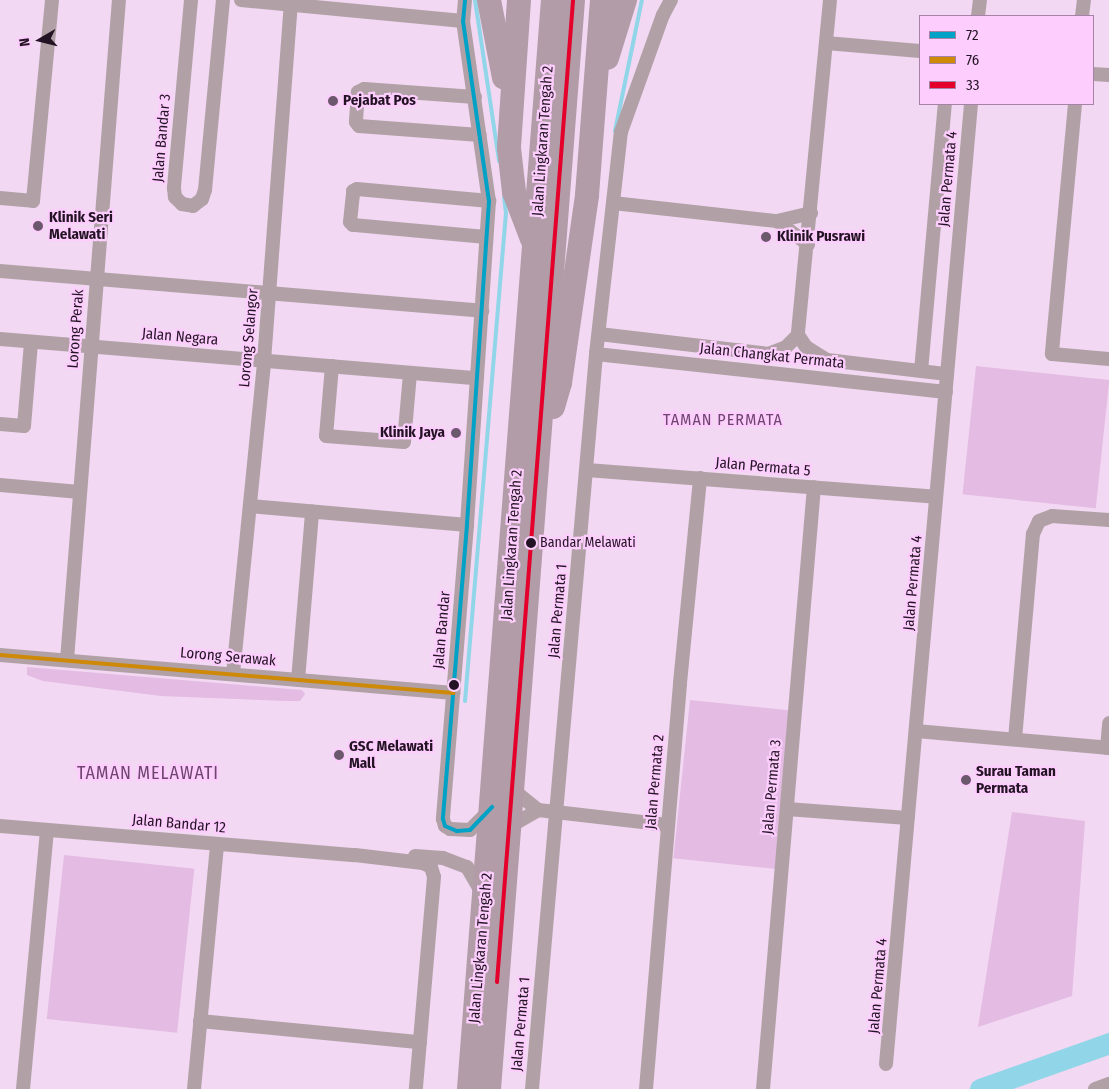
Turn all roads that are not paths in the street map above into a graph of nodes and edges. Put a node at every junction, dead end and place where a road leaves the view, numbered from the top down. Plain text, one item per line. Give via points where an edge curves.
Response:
1 (52, 0) edge
2 (120, 0) edge
3 (191, 0) edge
4 (223, 0) edge
5 (240, 0) edge
6 (464, 0) edge
7 (489, 0) edge
8 (519, 0) edge
9 (553, 0) edge
10 (574, 0) edge
11 (602, 0) edge
12 (625, 0) edge
13 (671, 0) edge
14 (830, 0) edge
15 (980, 0) edge
16 (1084, 0) edge
17 (291, 5) junction
18 (978, 15) edge
19 (1082, 15) edge
20 (462, 21) junction
21 (562, 26) junction
22 (826, 43) junction
23 (919, 51) edge
24 (1094, 74) edge
25 (1109, 75) edge
26 (594, 96) junction
27 (475, 97) junction
28 (945, 105) edge
29 (971, 105) edge
30 (1074, 105) edge
31 (510, 110) junction
32 (480, 135) junction
33 (0, 198) edge
34 (489, 200) junction
35 (613, 203) junction
36 (810, 214) junction
37 (777, 221) junction
38 (486, 237) junction
39 (808, 244) junction
40 (535, 245) junction
41 (0, 272) edge
42 (97, 279) junction
43 (270, 293) junction
44 (482, 311) junction
45 (599, 334) junction
46 (798, 335) junction
47 (0, 339) edge
48 (31, 342) junction
49 (91, 346) junction
50 (596, 354) junction
51 (1109, 359) edge
52 (264, 361) junction
53 (332, 366) junction
54 (921, 371) junction
55 (410, 372) junction
56 (947, 374) junction
57 (476, 378) junction
58 (946, 392) junction
59 (0, 424) edge
60 (539, 450) junction
61 (586, 470) junction
62 (700, 478) junction
63 (0, 485) edge
64 (814, 487) junction
65 (80, 492) junction
66 (936, 497) junction
67 (250, 506) junction
68 (312, 512) junction
69 (1109, 520) edge
70 (467, 525) junction
71 (0, 655) edge
72 (67, 660) junction
73 (233, 674) junction
74 (298, 680) junction
75 (453, 693) junction
76 (1109, 722) edge
77 (916, 731) junction
78 (1015, 739) junction
79 (1108, 748) edge
80 (512, 789) junction
81 (492, 807) junction
82 (786, 808) junction
83 (538, 810) junction
84 (556, 812) junction
85 (908, 818) junction
86 (668, 825) junction
87 (0, 826) edge
88 (509, 827) junction
89 (47, 830) junction
90 (217, 844) junction
91 (355, 855) junction
92 (455, 862) junction
93 (432, 872) junction
94 (485, 897) junction
95 (200, 1021) junction
96 (420, 1042) junction
97 (886, 1064) dead end
98 (1109, 1084) edge
99 (23, 1089) edge
100 (194, 1089) edge
101 (416, 1089) edge
102 (469, 1089) edge
103 (489, 1089) edge
104 (532, 1089) edge
105 (646, 1089) edge
106 (763, 1089) edge
107 (1095, 1089) edge

1 - 33 street via 33,201
2 - 42 street, Lorong Perak
3 - 4 street, Jalan Bandar 3 via 174,188 175,197 182,204 193,206 202,199 205,190
5 - 17 street
6 - 20 street, Jalan Bandar
7 - 31 highway
8 - 31 highway
9 - 21 highway, Jalan Lingkaran Tengah 2
10 - 21 highway, Jalan Lingkaran Tengah 2
11 - 26 highway
12 - 26 highway
13 - 35 street, Jalan Permata 1 via 621,132
14 - 22 street
15 - 18 street
16 - 19 street
17 - 20 street
17 - 43 street, Lorong Selangor
20 - 27 street, Jalan Bandar
21 - 40 highway, Jalan Lingkaran Tengah 2
21 - 60 highway, Jalan Lingkaran Tengah 2
22 - 23 street
22 - 36 street
24 - 25 street
26 - 60 highway via 587,195 560,383
27 - 32 street, Jalan Bandar
27 - 32 street via 364,89 358,92 356,122 360,126
28 - 54 street
29 - 56 street, Jalan Permata 4
30 - 51 street via 1052,354
31 - 40 highway via 509,148 514,192
32 - 34 street, Jalan Bandar
34 - 38 street, Jalan Bandar
34 - 38 street via 357,188 353,191 350,222 353,225
35 - 37 street
35 - 45 street, Jalan Permata 1
36 - 37 street
36 - 39 street
37 - 39 street
38 - 44 street, Jalan Bandar
39 - 46 street
40 - 81 highway, Jalan Lingkaran Tengah 2
41 - 42 street
42 - 43 street
42 - 49 street, Lorong Perak
43 - 44 street
43 - 52 street, Lorong Selangor
44 - 57 street, Jalan Bandar
45 - 46 street, Jalan Changkat Permata via 768,354 786,347
45 - 50 street, Jalan Permata 1
46 - 54 street, Jalan Changkat Permata via 804,346 827,360
47 - 48 street, Jalan Negara
48 - 49 street, Jalan Negara
48 - 59 street via 24,426
49 - 52 street, Jalan Negara
49 - 65 street, Lorong Perak
50 - 58 street, Jalan Changkat Permata
50 - 61 street, Jalan Permata 1
52 - 53 street, Jalan Negara
52 - 67 street, Lorong Selangor
53 - 55 street, Jalan Negara
53 - 55 street via 326,436 404,442
54 - 56 street, Jalan Changkat Permata
55 - 57 street, Jalan Negara
56 - 58 street, Jalan Permata 4
57 - 70 street, Jalan Bandar
58 - 66 street, Jalan Permata 4
60 - 80 highway, Jalan Lingkaran Tengah 2
61 - 62 street, Jalan Permata 5
61 - 84 street, Jalan Permata 1
62 - 64 street, Jalan Permata 5
62 - 86 street, Jalan Permata 2
63 - 65 street
64 - 66 street, Jalan Permata 5
64 - 82 street, Jalan Permata 3
65 - 72 street, Lorong Perak
66 - 77 street, Jalan Permata 4
67 - 68 street
67 - 73 street, Lorong Selangor
68 - 70 street
68 - 74 street
69 - 78 street via 1052,516 1039,521 1033,534
70 - 75 street, Jalan Bandar
71 - 72 street, Lorong Serawak
72 - 73 street, Lorong Serawak
73 - 74 street, Lorong Serawak
74 - 75 street, Lorong Serawak
75 - 81 street, Jalan Bandar via 445,826 457,831 470,830
76 - 79 street
77 - 78 street
77 - 85 street, Jalan Permata 4
78 - 79 street
80 - 83 street
80 - 88 highway, Jalan Lingkaran Tengah 2
81 - 94 highway, Jalan Lingkaran Tengah 2
82 - 85 street
82 - 106 street, Jalan Permata 3
83 - 84 street
83 - 88 street
84 - 86 street
84 - 104 street, Jalan Permata 1
85 - 97 street, Jalan Permata 4
86 - 105 street, Jalan Permata 2
87 - 89 street, Jalan Bandar 12
88 - 103 highway, Jalan Lingkaran Tengah 2
89 - 90 street, Jalan Bandar 12
89 - 99 street
90 - 91 street, Jalan Bandar 12
90 - 95 street
91 - 92 street via 386,853
91 - 93 street via 424,863
92 - 93 street
92 - 94 street via 467,867
93 - 96 street
94 - 102 highway, Jalan Lingkaran Tengah 2
95 - 96 street
95 - 100 street
96 - 101 street
98 - 107 street

